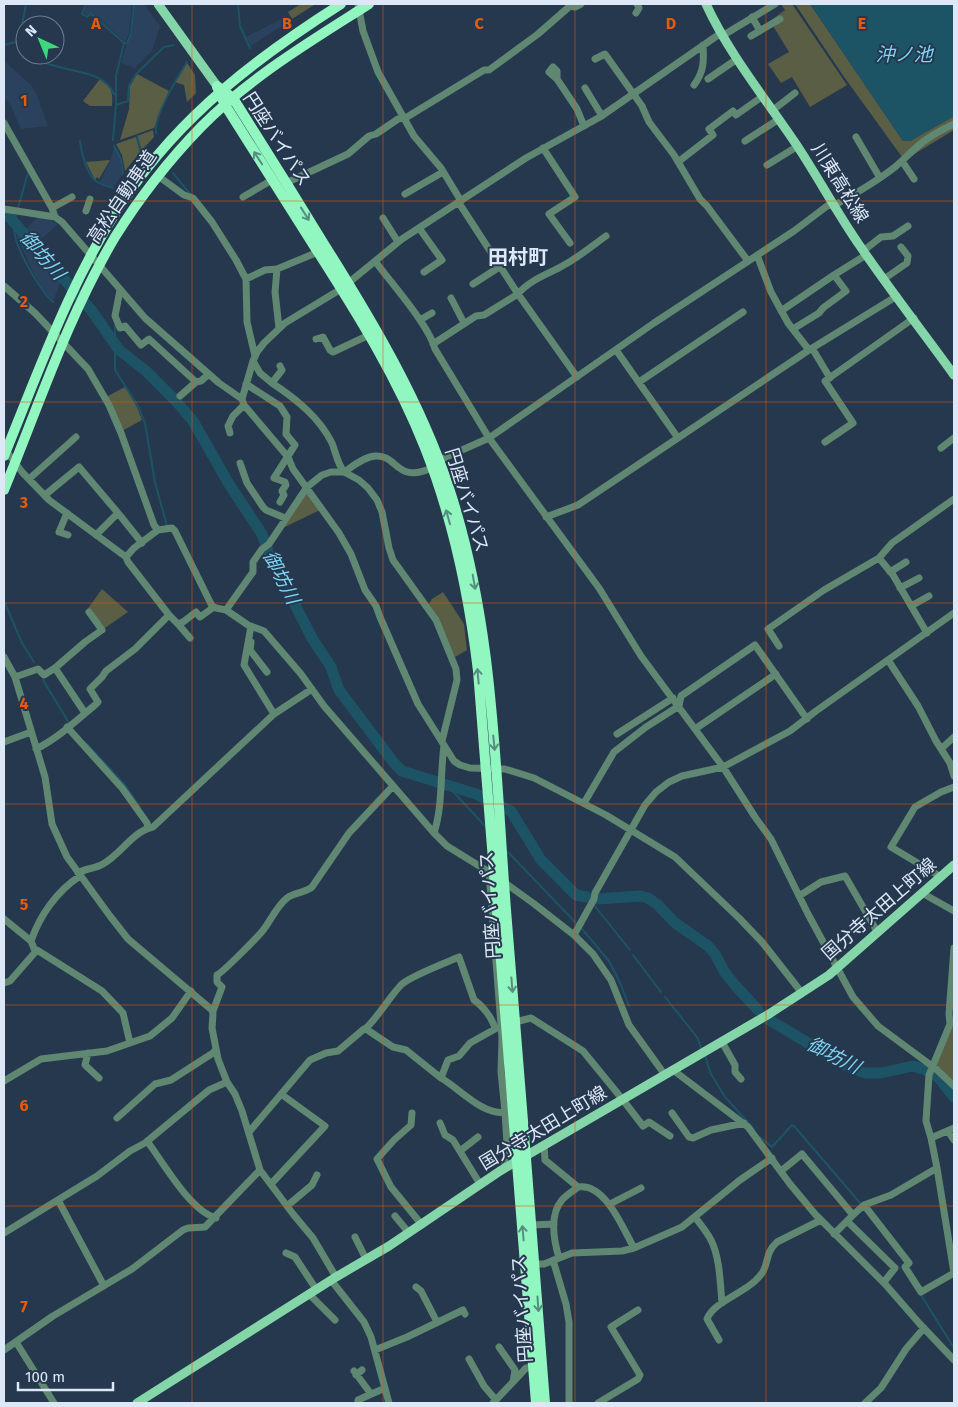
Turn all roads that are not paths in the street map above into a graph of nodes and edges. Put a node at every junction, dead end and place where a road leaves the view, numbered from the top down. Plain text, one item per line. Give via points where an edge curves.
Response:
1 (158, 4) edge
2 (332, 4) edge
3 (341, 4) edge
4 (369, 4) edge
5 (581, 4) edge
6 (636, 4) edge
7 (706, 4) edge
8 (775, 4) edge
9 (358, 6) edge
10 (636, 13) dead end
11 (752, 17) junction
12 (780, 19) dead end
13 (760, 31) junction
14 (721, 34) junction
15 (752, 36) dead end
16 (703, 45) junction
17 (737, 58) junction
18 (595, 59) dead end
19 (557, 79) dead end
20 (708, 79) dead end
21 (694, 85) dead end
22 (217, 86) junction
23 (585, 88) dead end
24 (634, 94) junction
25 (794, 94) dead end
26 (763, 96) junction
27 (233, 98) junction
28 (224, 105) junction
29 (773, 110) junction
30 (602, 116) junction
31 (403, 117) junction
32 (779, 119) junction
33 (4, 123) edge
34 (954, 124) edge
35 (584, 126) junction
36 (856, 137) dead end
37 (745, 141) dead end
38 (798, 146) junction
39 (543, 148) junction
40 (902, 161) junction
41 (678, 162) junction
42 (767, 166) dead end
43 (443, 172) junction
44 (158, 176) junction
45 (880, 178) junction
46 (914, 179) dead end
47 (272, 180) junction
48 (286, 183) junction
49 (405, 194) dead end
50 (72, 197) dead end
51 (242, 197) dead end
52 (90, 199) dead end
53 (460, 202) junction
54 (832, 205) junction
55 (52, 208) junction
56 (5, 209) edge
57 (86, 211) dead end
58 (55, 217) junction
59 (383, 218) dead end
60 (908, 226) dead end
61 (420, 228) junction
62 (606, 236) dead end
63 (398, 242) junction
64 (570, 244) dead end
65 (901, 247) dead end
66 (87, 250) junction
67 (318, 252) junction
68 (865, 253) junction
69 (758, 255) junction
70 (375, 261) junction
71 (748, 261) junction
72 (100, 265) junction
73 (501, 266) junction
74 (277, 269) junction
75 (424, 272) dead end
76 (834, 275) junction
77 (246, 279) junction
78 (884, 279) junction
79 (473, 284) dead end
80 (4, 286) edge
81 (345, 286) junction
82 (120, 290) junction
83 (518, 294) junction
84 (897, 296) junction
85 (451, 298) dead end
86 (781, 311) junction
87 (743, 312) dead end
88 (432, 313) dead end
89 (914, 318) junction
90 (420, 320) junction
91 (464, 323) junction
92 (279, 328) junction
93 (793, 328) junction
94 (51, 330) junction
95 (162, 332) junction
96 (369, 335) junction
97 (316, 339) dead end
98 (153, 342) junction
99 (64, 343) junction
100 (433, 344) junction
101 (811, 349) junction
102 (616, 350) junction
103 (254, 358) junction
104 (280, 366) dead end
105 (209, 374) junction
106 (954, 375) edge
107 (577, 377) junction
108 (830, 378) junction
109 (196, 382) junction
110 (639, 382) junction
111 (272, 383) junction
112 (246, 384) junction
113 (180, 396) dead end
114 (243, 402) junction
115 (230, 432) dead end
116 (76, 438) dead end
117 (489, 438) junction
118 (678, 438) junction
119 (954, 438) edge
120 (825, 442) dead end
121 (4, 446) edge
122 (941, 448) dead end
123 (4, 456) edge
124 (288, 457) junction
125 (15, 462) junction
126 (240, 463) dead end
127 (434, 464) junction
128 (344, 472) junction
129 (29, 479) junction
130 (4, 480) edge
131 (307, 487) junction
132 (4, 490) edge
133 (45, 496) junction
134 (954, 499) edge
135 (280, 502) dead end
136 (67, 513) junction
137 (118, 513) junction
138 (546, 517) junction
139 (285, 518) junction
140 (158, 530) junction
141 (68, 535) dead end
142 (96, 535) junction
143 (142, 542) junction
144 (126, 557) junction
145 (879, 558) junction
146 (906, 562) dead end
147 (890, 572) junction
148 (918, 578) dead end
149 (900, 588) junction
150 (929, 596) dead end
151 (911, 606) junction
152 (214, 607) junction
153 (226, 610) junction
154 (89, 612) dead end
155 (169, 615) junction
156 (953, 616) edge
157 (178, 624) junction
158 (253, 627) junction
159 (926, 633) junction
160 (190, 638) dead end
161 (779, 646) dead end
162 (4, 657) edge
163 (888, 660) junction
164 (55, 668) junction
165 (267, 672) dead end
166 (776, 674) junction
167 (15, 677) junction
168 (312, 690) junction
169 (673, 698) junction
170 (679, 706) junction
171 (85, 713) junction
172 (274, 714) junction
173 (807, 719) junction
174 (69, 725) junction
175 (695, 730) junction
176 (31, 732) junction
177 (618, 734) dead end
178 (954, 738) edge
179 (4, 742) edge
180 (443, 743) junction
181 (942, 748) junction
182 (36, 749) junction
183 (723, 767) junction
184 (497, 768) junction
185 (486, 769) junction
186 (954, 776) edge
187 (393, 786) junction
188 (954, 787) edge
189 (584, 804) junction
190 (148, 828) junction
191 (631, 829) junction
192 (434, 833) junction
193 (954, 864) edge
194 (79, 874) junction
195 (491, 874) junction
196 (941, 876) junction
197 (505, 883) junction
198 (922, 893) junction
199 (799, 896) junction
200 (954, 911) edge
201 (4, 919) edge
202 (878, 932) junction
203 (574, 935) junction
204 (30, 941) junction
205 (954, 948) edge
206 (35, 951) junction
207 (838, 967) junction
208 (4, 983) edge
209 (191, 991) junction
210 (802, 993) junction
211 (213, 1011) junction
212 (515, 1022) junction
213 (366, 1029) junction
214 (722, 1042) junction
215 (130, 1043) junction
216 (216, 1050) junction
217 (88, 1054) junction
218 (931, 1071) junction
219 (669, 1073) junction
220 (99, 1078) dead end
221 (441, 1078) junction
222 (741, 1079) dead end
223 (4, 1081) edge
224 (227, 1082) junction
225 (954, 1086) edge
226 (281, 1094) junction
227 (623, 1100) junction
228 (504, 1112) junction
229 (672, 1112) dead end
230 (412, 1113) dead end
231 (117, 1118) dead end
232 (744, 1122) junction
233 (440, 1123) dead end
234 (951, 1130) edge
235 (249, 1132) junction
236 (670, 1136) dead end
237 (478, 1137) dead end
238 (932, 1138) junction
239 (954, 1140) edge
240 (147, 1141) junction
241 (544, 1146) junction
242 (460, 1151) junction
243 (522, 1158) junction
244 (772, 1158) junction
245 (506, 1168) junction
246 (937, 1168) junction
247 (260, 1170) junction
248 (781, 1171) junction
249 (317, 1175) dead end
250 (271, 1184) junction
251 (480, 1184) junction
252 (578, 1187) junction
253 (642, 1188) dead end
254 (58, 1200) junction
255 (610, 1204) junction
256 (864, 1205) junction
257 (287, 1206) junction
258 (853, 1215) junction
259 (395, 1216) dead end
260 (695, 1217) junction
261 (216, 1218) junction
262 (820, 1220) junction
263 (847, 1221) junction
264 (422, 1224) junction
265 (554, 1224) junction
266 (532, 1225) junction
267 (4, 1233) edge
268 (409, 1233) junction
269 (834, 1234) junction
270 (355, 1237) dead end
271 (634, 1248) junction
272 (286, 1253) dead end
273 (366, 1259) junction
274 (556, 1259) junction
275 (535, 1264) junction
276 (333, 1278) junction
277 (884, 1282) junction
278 (104, 1286) junction
279 (416, 1287) dead end
280 (313, 1291) junction
281 (722, 1303) junction
282 (638, 1310) dead end
283 (465, 1314) dead end
284 (336, 1320) dead end
285 (436, 1322) junction
286 (924, 1328) junction
287 (719, 1340) dead end
288 (16, 1342) junction
289 (499, 1347) dead end
290 (4, 1350) edge
291 (375, 1350) junction
292 (469, 1359) dead end
293 (954, 1360) edge
294 (533, 1367) junction
295 (357, 1372) dead end
296 (513, 1382) junction
297 (385, 1388) junction
298 (371, 1394) junction
299 (494, 1402) edge
300 (54, 1403) edge
301 (136, 1403) edge
302 (358, 1403) edge
303 (389, 1403) edge
304 (536, 1403) edge
305 (545, 1403) edge
306 (569, 1403) edge
307 (598, 1403) edge
308 (865, 1403) edge

1 - 22 main road
2 - 22 highway
3 - 123 highway, 高松自動車道 via 267,53 213,97 170,141 126,196 76,284
4 - 9 highway
5 - 31 street via 560,13 538,34 489,70
6 - 10 street via 639,8
7 - 14 main road, 川東高松線
8 - 11 street
9 - 27 highway
9 - 31 street via 378,72
9 - 130 highway, 高松自動車道 via 273,61 233,93 192,131 149,181 116,228 85,288
11 - 13 street
11 - 14 street
12 - 13 street
13 - 15 street
14 - 16 street
14 - 17 main road, 川東高松線
16 - 21 street via 705,63
16 - 24 street
17 - 20 street
17 - 26 main road, 川東高松線
18 - 24 street via 606,54
19 - 35 street
22 - 27 highway, 円座バイパス
22 - 28 highway, 円座バイパス
22 - 66 highway via 158,146 111,210
23 - 30 street
24 - 30 street
24 - 41 street via 649,122
25 - 29 street
26 - 29 main road, 川東高松線
26 - 41 street via 736,115 733,111 721,120 709,130 713,135
27 - 28 highway
27 - 48 highway, 円座バイパス
28 - 44 highway
47 -> 28 highway, 円座バイパス
29 - 32 main road, 川東高松線
30 - 35 street
31 - 43 street via 422,148
31 - 48 street via 369,136 348,154
32 - 37 street
32 - 38 main road, 川東高松線
33 - 55 street
34 - 40 street via 919,145
35 - 39 street
36 - 45 street
38 - 42 street
38 - 54 main road, 川東高松線
39 - 53 street
39 - 64 street via 575,197 549,214
40 - 45 street
40 - 46 street
41 - 71 street via 700,200
43 - 49 street
43 - 53 street
44 - 72 highway
44 - 77 street via 193,198 224,239
45 - 54 street
47 - 51 street
47 - 67 highway, 円座バイパス
48 -> 81 highway, 円座バイパス
50 - 55 street
52 - 57 street
53 - 61 street
53 - 73 street
54 - 68 main road, 川東高松線
54 - 69 street
55 - 58 street
56 - 58 street
58 - 66 street
59 - 63 street
60 - 68 street via 893,236 881,237
61 - 63 street
61 - 75 street via 442,260
62 - 83 street
63 - 70 street
65 - 78 street via 908,256 907,262
66 - 72 street
66 - 94 highway
67 - 74 street
67 - 81 highway, 円座バイパス
68 - 76 street
68 - 78 main road, 川東高松線
69 - 71 street
69 - 86 street
70 - 81 street
70 - 90 street
71 - 102 street
72 - 82 street
72 - 99 highway
73 - 79 street
73 - 83 street
74 - 77 street via 265,270
74 - 92 street via 275,292
76 - 86 street
76 - 93 street via 846,291
77 - 103 street via 247,322
78 - 84 main road, 川東高松線
80 - 94 street
81 - 92 street
81 - 96 highway, 円座バイパス
81 - 127 highway, 円座バイパス via 392,358 410,393
82 - 95 street
82 - 98 street via 115,316 120,328 125,326 141,345 149,339
83 - 91 street
83 - 107 street
84 - 89 main road, 川東高松線
84 - 101 street
85 - 91 street
86 - 93 street
87 - 110 street
88 - 90 street
89 - 106 main road, 川東高松線
89 - 108 street
90 - 100 street
91 - 100 street
92 - 103 street
93 - 101 street
94 - 99 street
94 - 121 highway
95 - 98 street
95 - 105 street
96 - 97 street via 333,352 323,337
96 - 127 highway, 円座バイパス
98 - 109 street
99 - 125 highway
99 - 140 street via 88,369 109,405
100 - 117 street
101 - 108 street
101 - 118 street
102 - 107 street
102 - 110 street
103 - 111 street via 260,373
103 - 112 street
104 - 111 street via 282,370
105 - 109 street
105 - 114 street
107 - 117 street
108 - 120 street via 825,381 853,423
109 - 113 street
110 - 118 street
111 - 128 street via 320,423
112 - 114 street
112 - 124 street via 273,400 287,417 286,434 295,445
114 - 115 street via 232,416 228,426
114 - 124 street
116 - 129 street
117 - 127 street
117 - 138 street
118 - 138 street via 578,505
119 - 122 street
121 - 125 street
124 - 131 street
124 - 135 street via 274,478 286,485
125 - 129 street
125 - 132 highway
126 - 139 street via 247,483 263,507
127 - 128 street via 420,473 408,473 380,456 373,456
127 -> 184 highway, 円座バイパス via 449,489 473,576
185 -> 127 highway, 円座バイパス via 474,637 454,538
128 - 131 street via 322,475
128 - 180 street via 359,480 377,500 393,560 436,620 456,670 457,680
129 - 133 street
131 - 139 street
131 - 180 street via 343,539 418,704
133 - 136 street
133 - 137 street via 79,467
134 - 145 street via 892,543
136 - 141 street via 59,532
136 - 142 street
137 - 142 street
137 - 143 street
138 - 169 street via 599,588 641,656
139 - 153 street via 253,562 253,572
140 - 143 street
140 - 152 street via 172,528 175,531
142 - 144 street
143 - 144 street
144 - 155 street
145 - 147 street
145 - 161 street via 824,590 768,629
146 - 147 street
147 - 149 street
148 - 149 street
149 - 151 street
150 - 151 street
151 - 159 street
152 - 153 street
152 - 157 street via 200,616 196,612
153 - 158 street
154 - 164 street via 102,630
155 - 157 street
155 - 171 street via 90,689 98,702
156 - 159 street
157 - 160 street
158 - 165 street via 250,650
158 - 168 street via 264,631
158 - 172 street via 244,665
159 - 163 street
162 - 167 street
163 - 173 street
163 - 181 street
164 - 167 street via 44,675 38,669
164 - 171 street
166 - 170 street via 755,645 681,696
166 - 173 street
166 - 175 street
167 - 176 street
168 - 172 street
168 - 187 street
169 - 170 street
169 - 177 street
170 - 175 street
170 - 189 street via 614,752
171 - 174 street
172 - 190 street via 153,827
173 - 183 street
174 - 182 street via 53,740
174 - 190 street via 122,788
175 - 183 street
176 - 179 street
176 - 182 street
178 - 181 street
180 - 185 street via 460,765
180 - 192 street via 442,782
181 - 186 street
182 - 194 street via 54,831
183 - 191 street via 669,782 645,805
183 - 199 street via 771,839
184 - 185 street
184 - 189 street via 522,773
184 - 197 highway, 円座バイパス
185 - 195 highway, 円座バイパス
187 - 192 street
187 - 211 street via 349,833 312,887 287,898 272,914 264,930 217,975 217,982 222,988
188 - 196 street via 914,807 891,847
189 - 191 street
190 - 194 street via 104,864 85,868
191 - 203 street
191 - 210 street via 675,857 762,942
192 - 195 street via 447,846
193 - 196 main road, 国分寺太田上町線
194 - 204 street via 58,893
194 - 209 street via 128,939
195 - 197 street
195 - 228 street
195 - 243 highway, 円座バイパス
196 - 198 main road, 国分寺太田上町線
197 - 203 street
197 -> 212 highway, 円座バイパス
198 - 200 street
198 - 202 main road, 国分寺太田上町線
199 - 202 street via 821,882 845,876
199 - 207 street
201 - 204 street
202 - 207 main road, 国分寺太田上町線
203 - 219 street via 606,972 629,1025
204 - 206 street
205 - 218 street via 950,1024
206 - 208 street via 10,981
206 - 215 street via 102,991 123,1013
207 - 210 main road, 国分寺太田上町線
207 - 218 street via 847,987 870,1018
209 - 211 street
209 - 215 street via 163,1026 150,1036
210 - 214 main road, 国分寺太田上町線
211 - 216 street
212 - 227 street via 532,1018 583,1051
212 - 243 highway, 円座バイパス
213 - 221 street via 393,1047 406,1050
213 - 221 street via 403,984 459,957 474,1000 495,1029 470,1043 459,1056 448,1060
213 - 226 street via 338,1051 310,1060
214 - 219 main road, 国分寺太田上町線
214 - 222 street
215 - 217 street
216 - 224 street
216 - 231 street via 171,1080 155,1084
217 - 220 street via 85,1065
217 - 223 street via 41,1059
218 - 225 street
218 - 238 street via 926,1121
219 - 227 main road, 国分寺太田上町線
219 - 232 street
221 - 228 street via 481,1107
224 - 235 street via 236,1094
224 - 240 street via 209,1090
226 - 235 street
226 - 250 street via 325,1126
227 - 236 street via 643,1126 649,1122
227 - 241 main road, 国分寺太田上町線
228 - 245 street
229 - 232 street via 689,1137 694,1138
230 - 264 street via 411,1125 378,1159 391,1187
232 - 244 street
233 - 242 street via 445,1135
234 - 238 street
234 - 239 street
235 - 247 street
237 - 242 street
238 - 246 street
240 - 254 street
240 - 261 street via 182,1191 204,1213
241 - 243 main road, 国分寺太田上町線
241 - 252 street via 545,1160
242 - 251 street
243 - 245 main road, 国分寺太田上町線
243 - 266 highway, 円座バイパス
294 -> 243 highway, 円座バイパス
244 - 248 street
244 - 260 street
245 - 251 main road, 国分寺太田上町線
246 - 256 street via 891,1195
246 - 256 street via 954,1273 922,1292 905,1267 909,1263
247 - 250 street
247 - 261 street
248 - 258 street via 802,1154
248 - 262 street
249 - 257 street via 312,1185
250 - 257 street
251 - 264 main road, 国分寺太田上町線
252 - 255 street via 592,1189
252 - 265 street via 561,1200
253 - 255 street
254 - 267 street
254 - 278 street
255 - 271 street
256 - 258 street
257 - 276 street via 313,1238
258 - 263 street
259 - 268 street
260 - 271 street via 682,1227
260 - 281 street via 714,1247
261 - 278 street via 206,1227 183,1230
262 - 269 street
262 - 281 street via 777,1242 771,1248 765,1270 757,1280
263 - 269 street
263 - 277 street via 895,1268
264 - 268 main road, 国分寺太田上町線
265 - 266 street
265 - 274 street
266 - 275 highway, 円座バイパス
268 - 273 main road, 国分寺太田上町線
269 - 277 street
270 - 273 street
271 - 274 street via 572,1253
272 - 280 street via 295,1257
273 - 276 main road, 国分寺太田上町線
274 - 275 street
274 - 306 street via 569,1322
275 -> 305 highway, 円座バイパス
276 - 280 main road, 国分寺太田上町線
276 - 291 street via 364,1322
277 - 286 street
278 - 288 street
279 - 285 street
280 - 284 street
280 - 301 main road, 国分寺太田上町線
281 - 287 street via 707,1319
282 - 307 street via 612,1327 640,1375
283 - 285 street via 463,1310
285 - 291 street
286 - 293 street
286 - 308 street via 880,1388
288 - 290 street
288 - 300 street
289 - 296 street via 515,1370
291 - 297 street
292 - 299 street
294 - 296 street via 526,1368
294 - 304 highway, 円座バイパス
295 - 298 street
296 - 299 street
297 - 298 street
297 - 303 street
298 - 302 street

